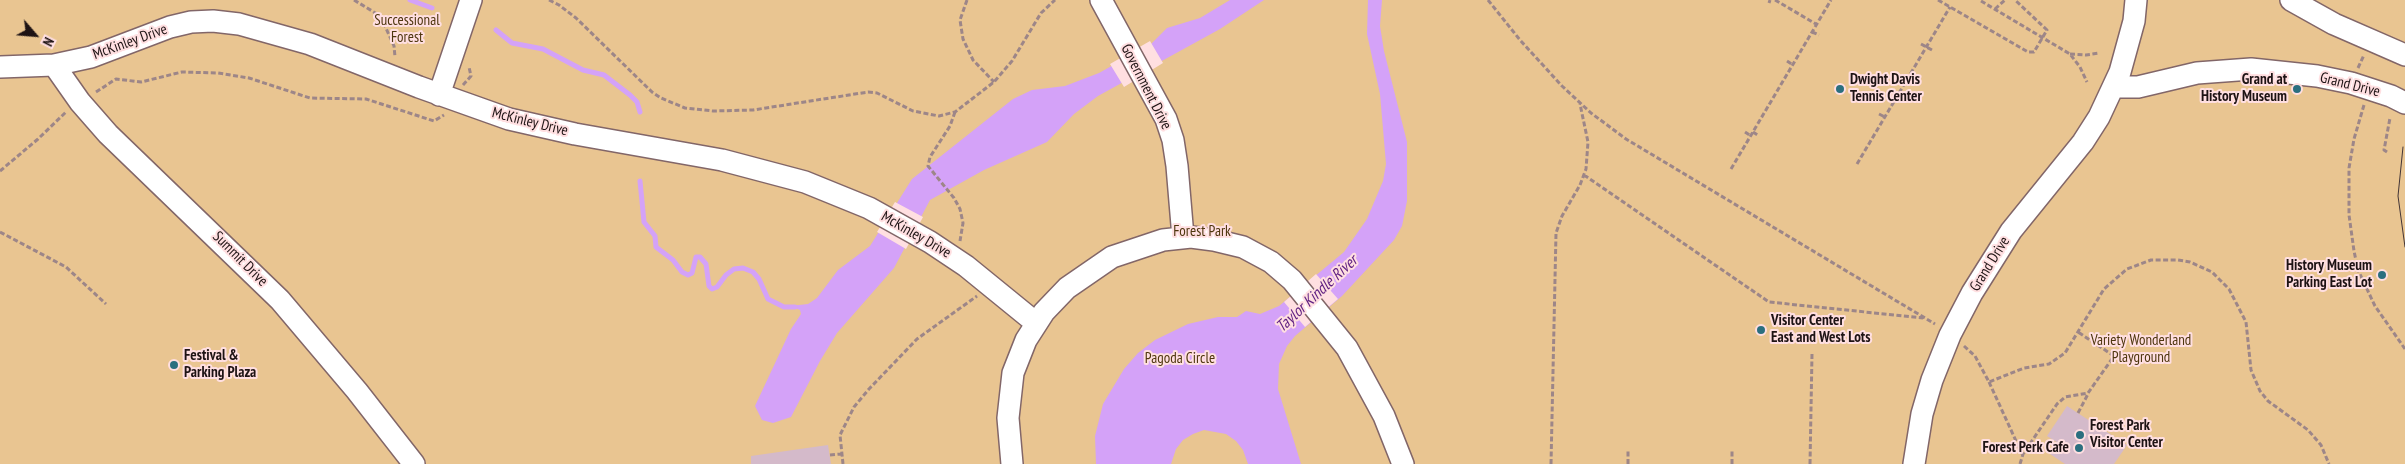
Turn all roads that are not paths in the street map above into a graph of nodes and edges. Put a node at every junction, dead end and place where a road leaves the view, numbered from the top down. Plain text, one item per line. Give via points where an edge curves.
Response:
1 (472, 0) edge
2 (1101, 0) edge
3 (2136, 0) edge
4 (2291, 0) edge
5 (2405, 55) edge
6 (54, 65) junction
7 (0, 67) edge
8 (2114, 87) junction
9 (441, 105) junction
10 (2398, 111) edge
11 (1182, 238) junction
12 (1036, 323) junction
13 (414, 464) edge
14 (1012, 464) edge
15 (1403, 464) edge
16 (1914, 464) edge

1 - 9 street
2 - 11 street, Government Drive via 1166,119 1178,166
3 - 8 street, Grand Drive via 2126,53
4 - 5 street via 2334,24
6 - 7 street, McKinley Drive
6 - 9 street, McKinley Drive via 91,57 170,27 213,21 239,24 310,44
6 - 13 street, Summit Drive via 108,134 280,300 357,390
8 - 10 street, Grand Drive via 2138,87 2197,73 2252,70 2317,76 2351,83 2391,96
8 - 16 street, Grand Drive via 2083,142 2011,231 1960,315 1932,380 1922,414
9 - 12 street, McKinley Drive via 766,170 842,196 918,235 966,266
11 - 12 street via 1136,247 1112,257 1067,288
11 - 15 street via 1214,240 1243,247 1271,262 1300,288 1347,348 1372,390
12 - 14 street via 1019,358 1009,396

